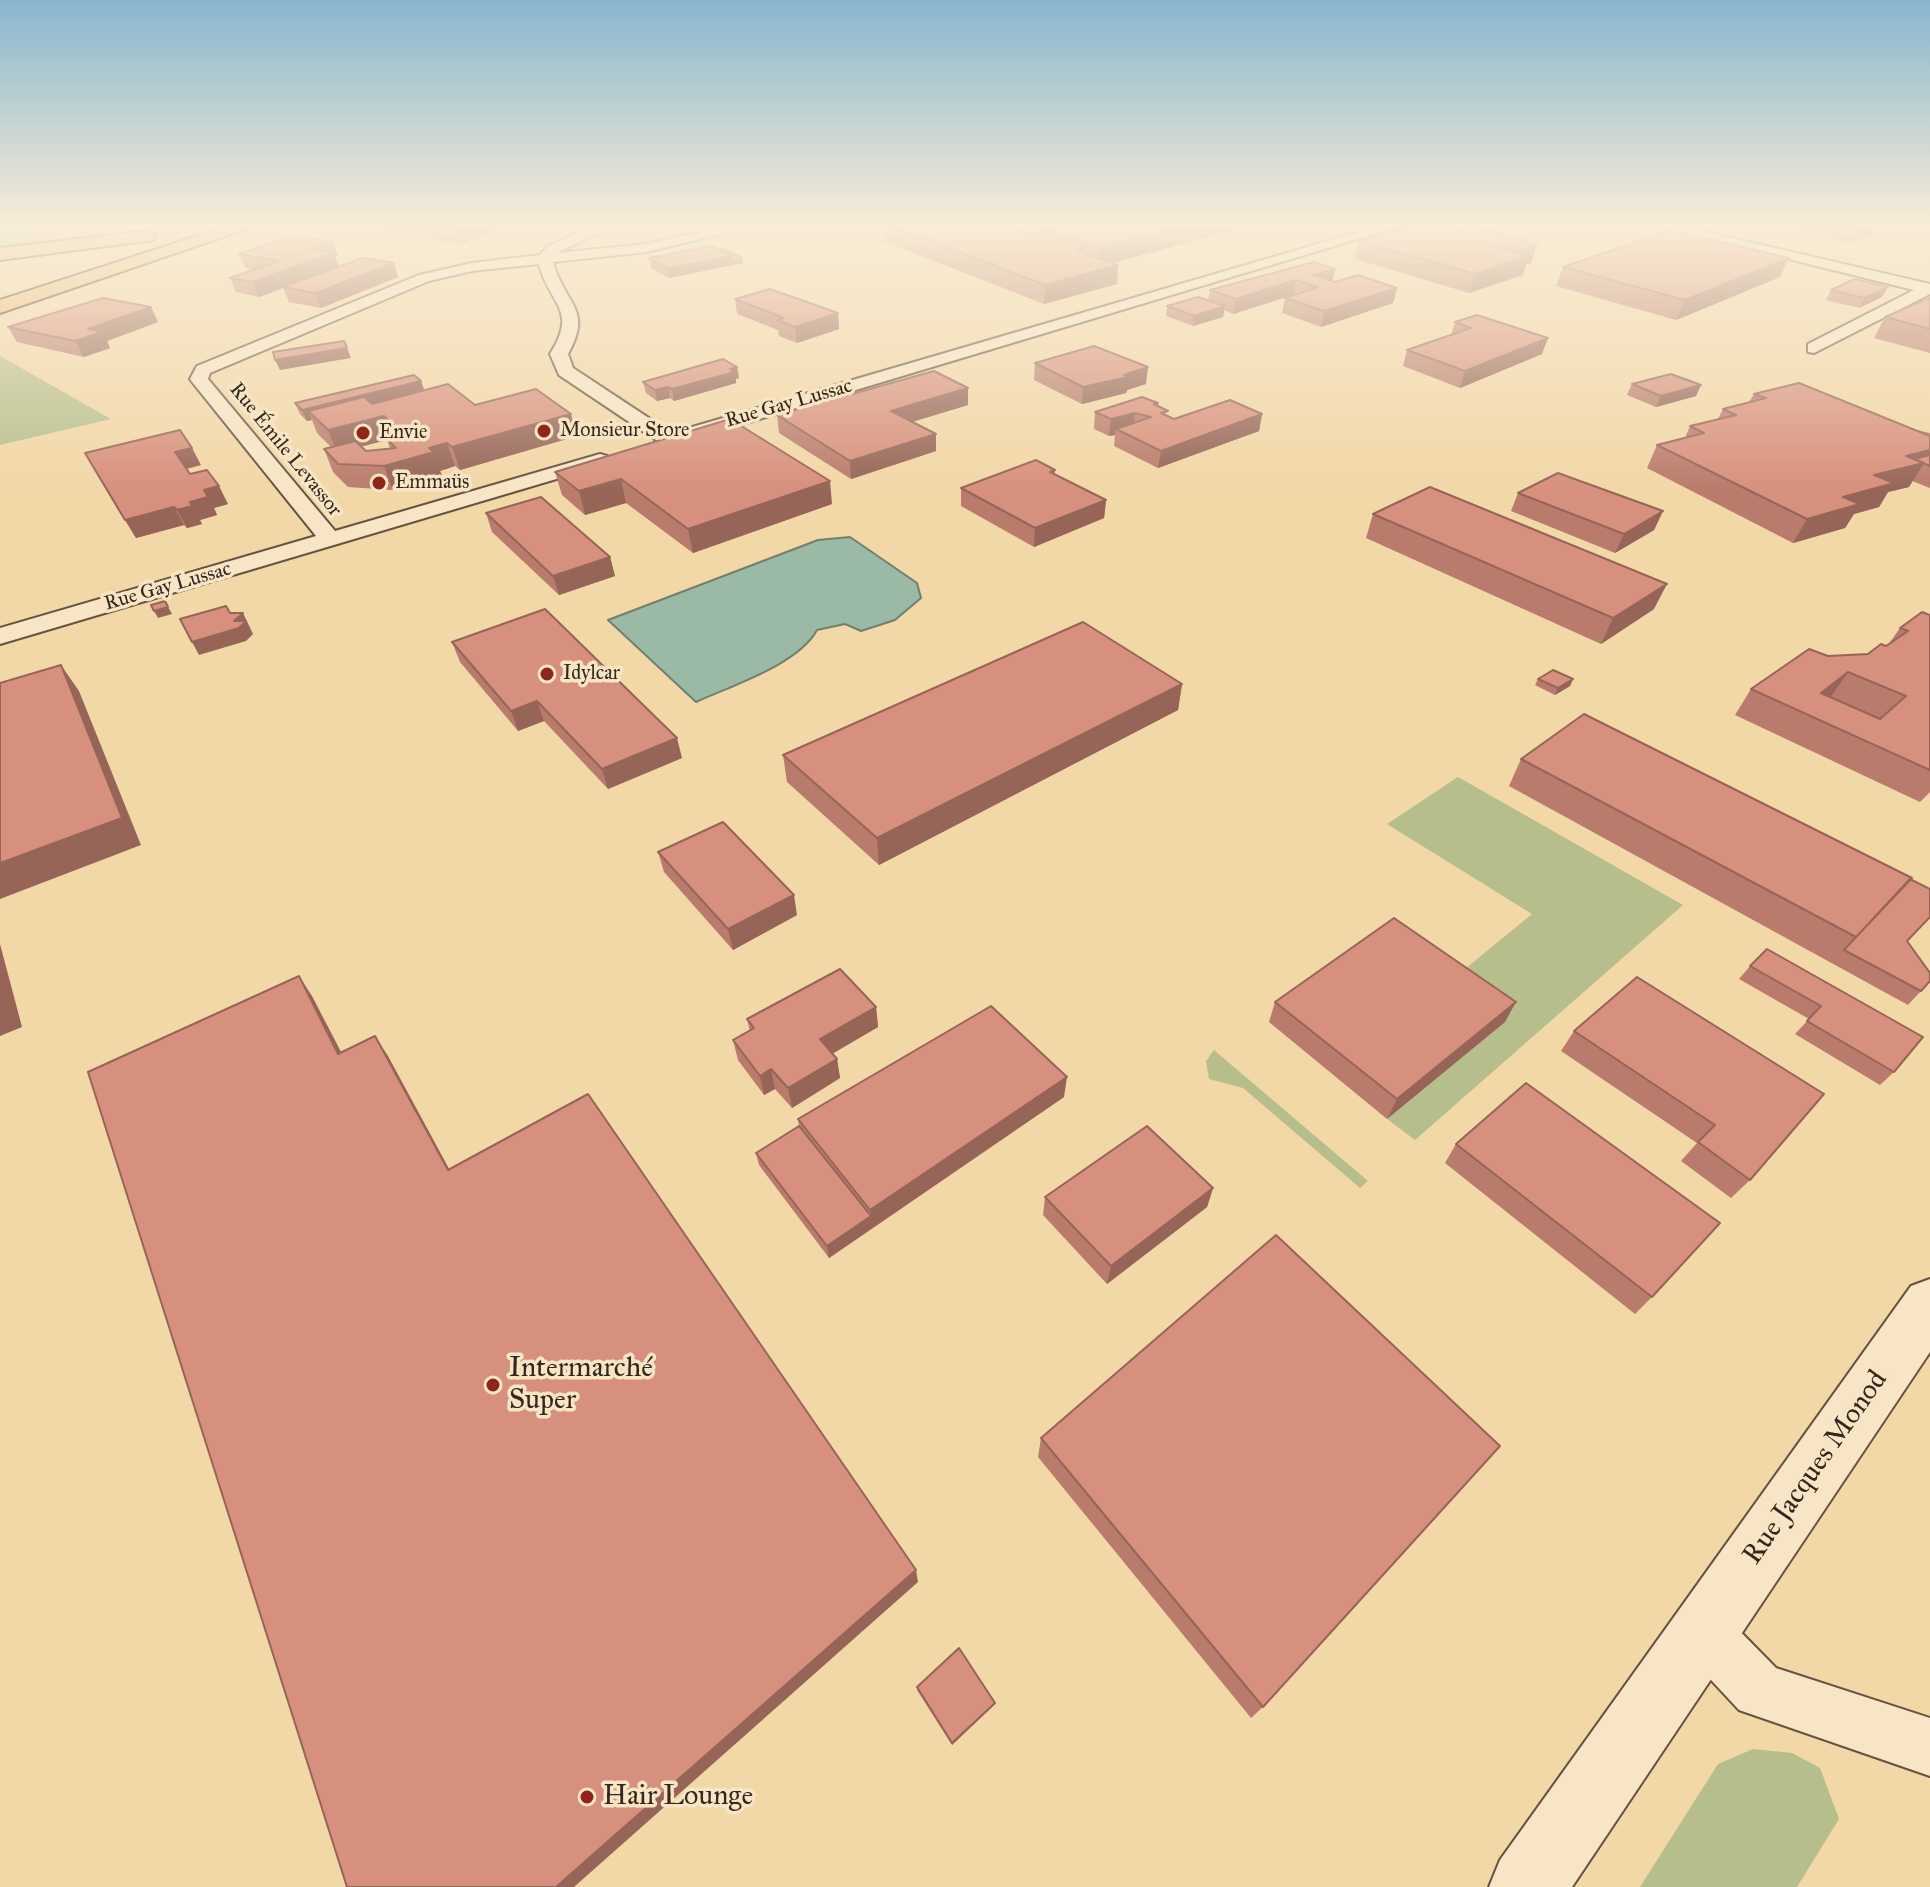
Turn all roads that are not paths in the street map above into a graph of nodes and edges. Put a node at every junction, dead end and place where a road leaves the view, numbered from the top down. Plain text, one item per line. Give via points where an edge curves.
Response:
1 (337, 314) edge
2 (572, 314) edge
3 (1096, 314) edge
4 (1880, 314) edge
5 (1814, 348) dead end
6 (669, 440) junction
7 (330, 539) junction
8 (0, 636) edge
9 (1930, 1305) edge
10 (1703, 1632) junction
11 (1930, 1747) edge
12 (1527, 1887) edge

1 - 7 street, Rue Émile Levassor via 203,370 199,379
2 - 6 street via 573,335 559,354 565,371
3 - 6 street, Rue Gay Lussac
4 - 5 street
6 - 7 street, Rue Gay Lussac
7 - 8 street, Rue Gay Lussac
9 - 10 street, Rue Jacques Monod
10 - 11 street via 1759,1690
10 - 12 street, Rue Jacques Monod

